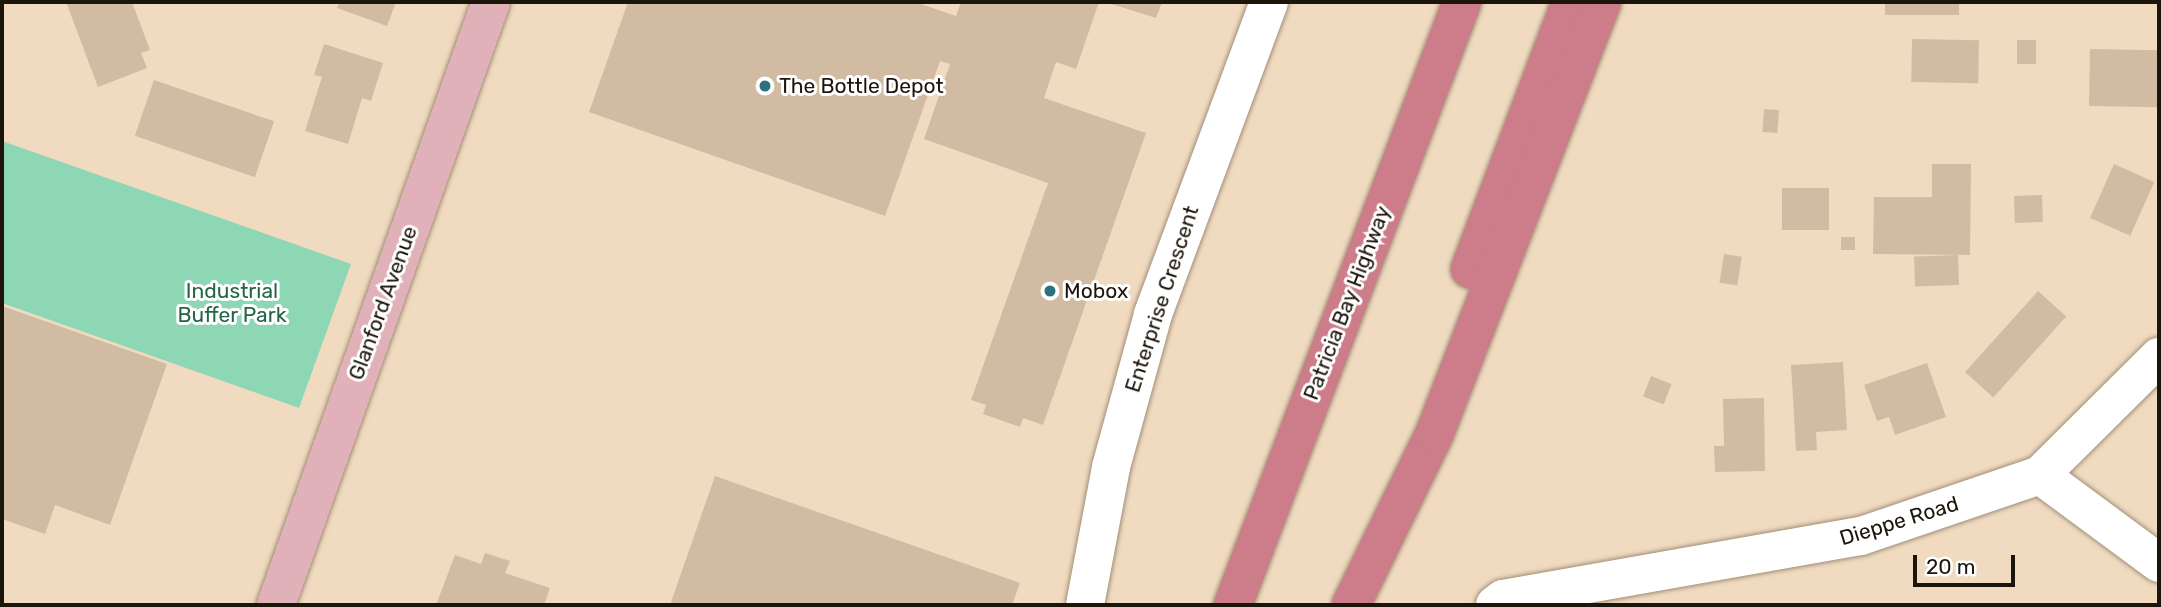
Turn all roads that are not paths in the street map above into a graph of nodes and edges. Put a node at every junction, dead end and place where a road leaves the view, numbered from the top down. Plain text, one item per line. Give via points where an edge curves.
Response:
1 (491, 2) edge
2 (1269, 2) edge
3 (1462, 2) edge
4 (1571, 2) edge
5 (1602, 2) edge
6 (2159, 357) edge
7 (2040, 475) junction
8 (2159, 563) edge
9 (276, 605) edge
10 (1085, 605) edge
11 (1233, 605) edge
12 (1343, 605) edge
13 (1351, 605) edge
14 (1495, 605) edge

1 - 9 main road, Glanford Avenue
2 - 10 street, Enterprise Crescent via 1153,314 1111,467
3 - 11 highway, Patricia Bay Highway
4 - 12 highway
5 - 13 highway via 1434,435
6 - 7 street, Dieppe Road
7 - 8 street
7 - 14 street, Dieppe Road via 1861,536 1503,599

